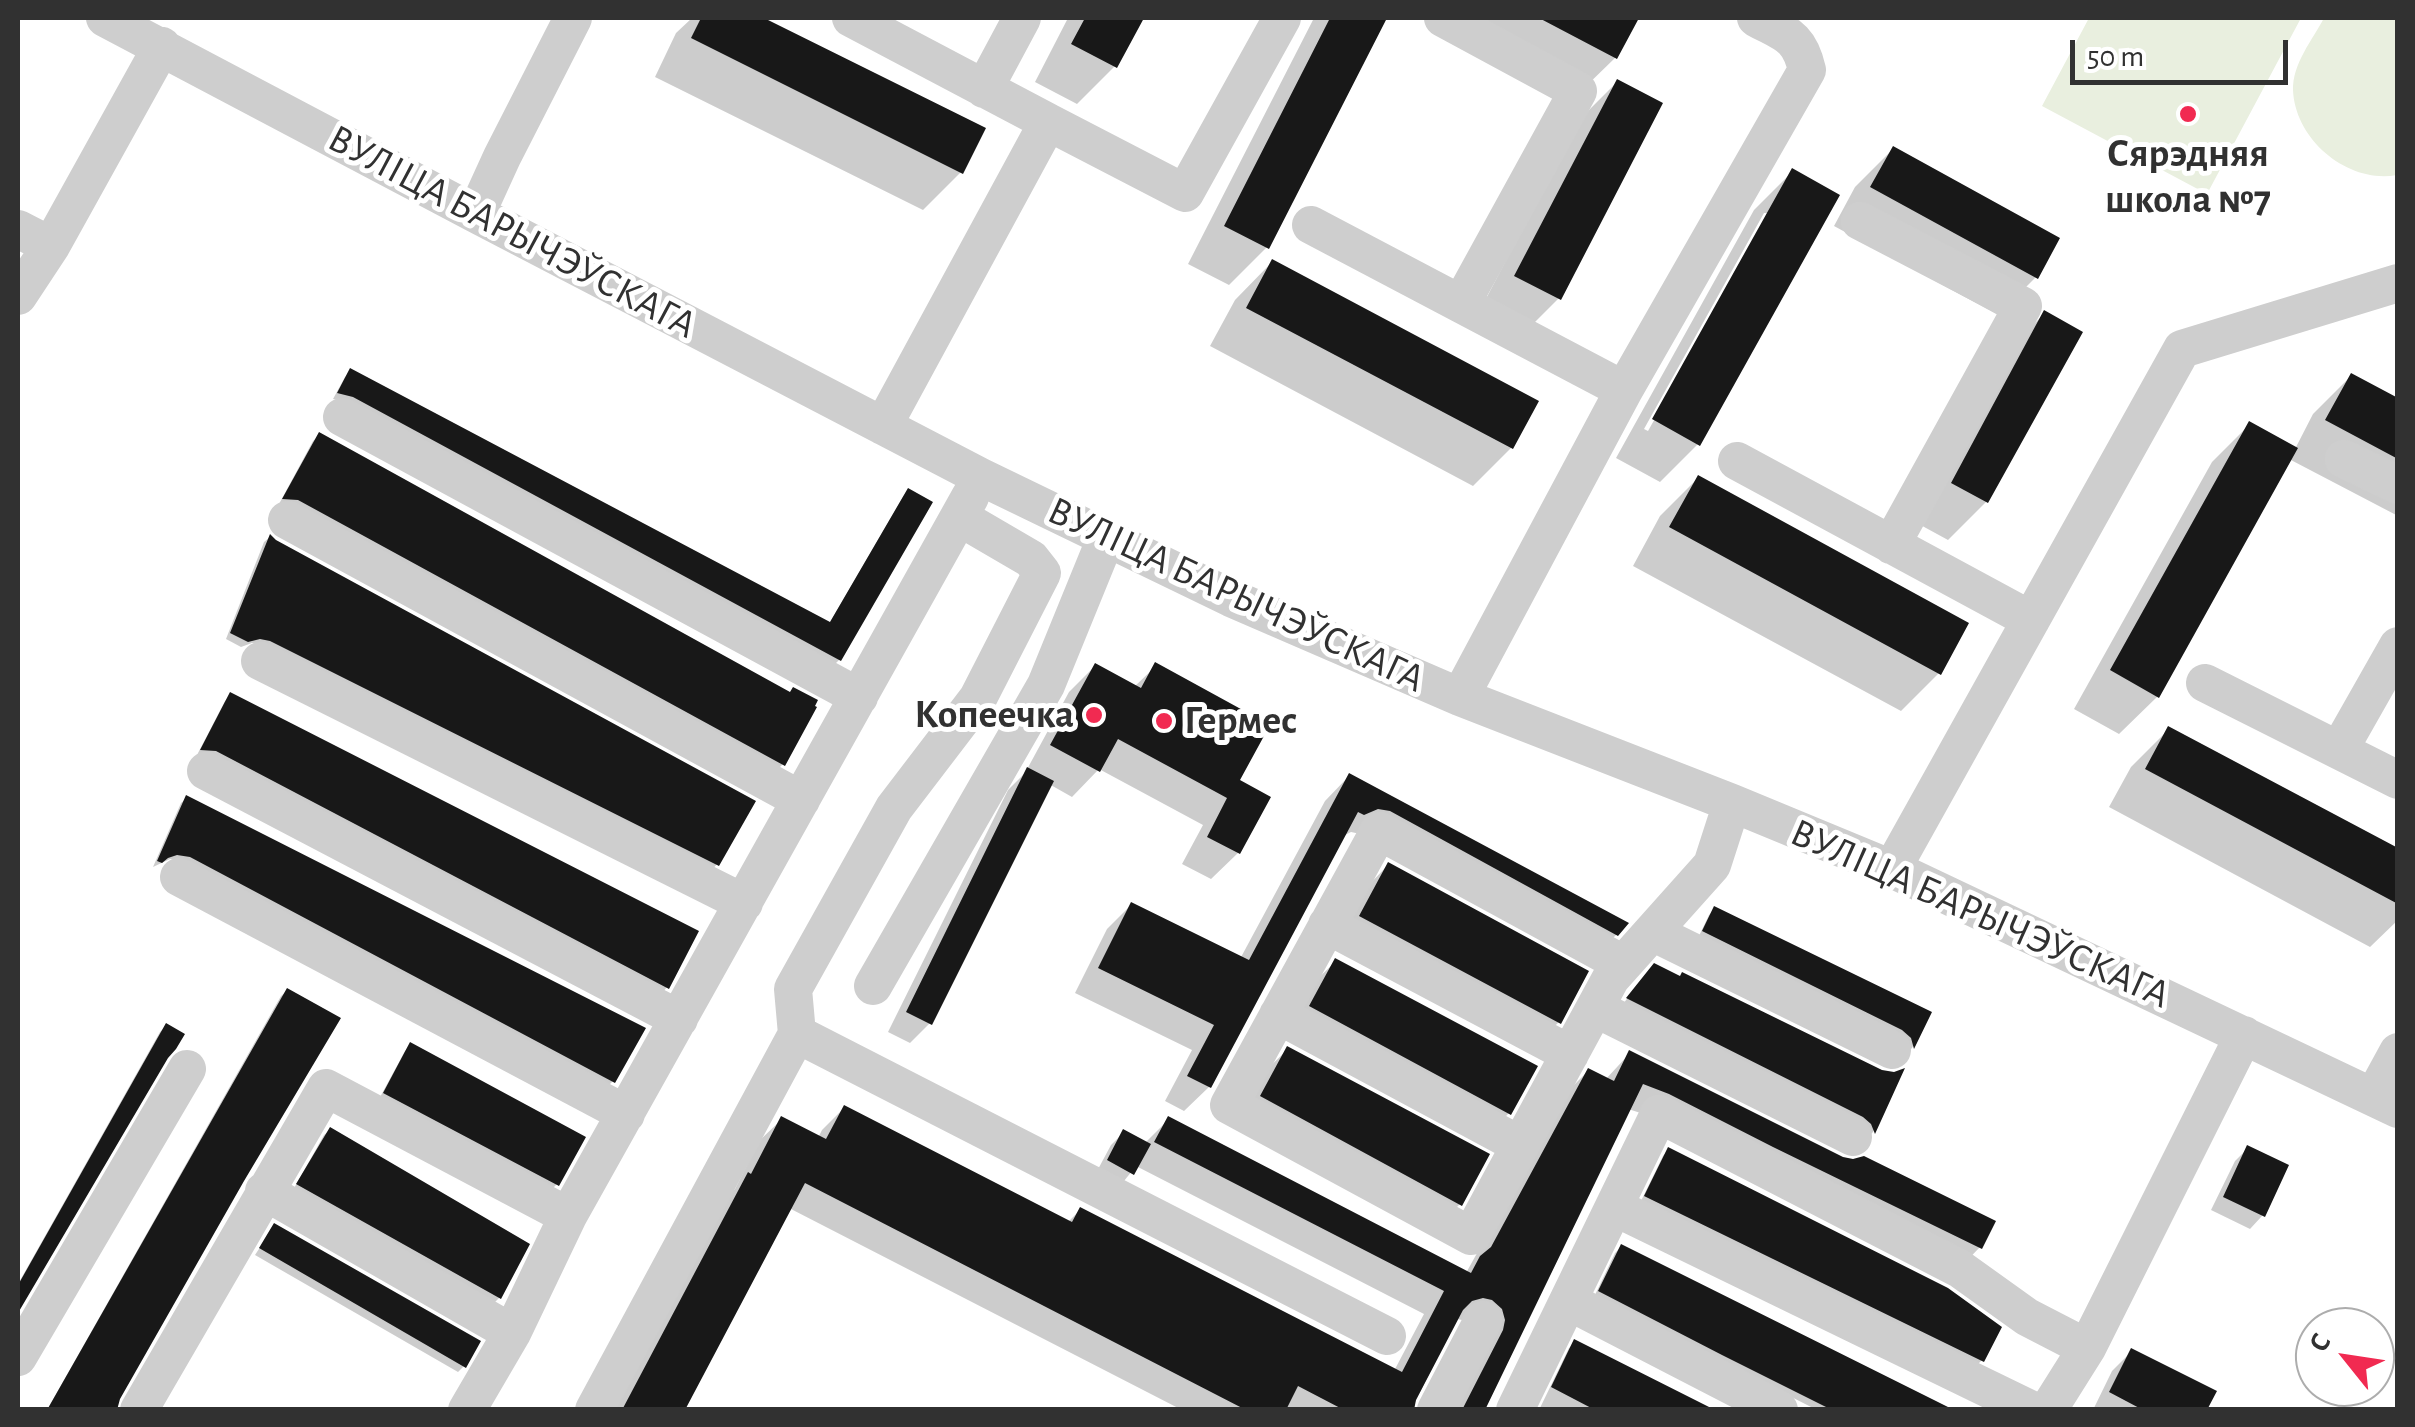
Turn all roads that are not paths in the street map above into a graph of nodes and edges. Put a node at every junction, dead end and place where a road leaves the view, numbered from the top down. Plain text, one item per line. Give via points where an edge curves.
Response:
1 (105, 18) edge
2 (573, 18) edge
3 (851, 18) edge
4 (1022, 18) edge
5 (1282, 18) edge
6 (1444, 18) edge
7 (1756, 18) edge
8 (162, 46) junction
9 (984, 89) junction
10 (1048, 122) junction
11 (476, 214) junction
12 (1860, 221) dead end
13 (1311, 225) dead end
14 (34, 238) edge
15 (2398, 283) edge
16 (18, 296) edge
17 (1461, 304) junction
18 (1624, 390) junction
19 (342, 417) dead end
20 (882, 426) junction
21 (2344, 459) dead end
22 (1737, 461) dead end
23 (981, 477) junction
24 (2398, 486) edge
25 (960, 516) junction
26 (287, 520) dead end
27 (1106, 538) junction
28 (1892, 544) junction
29 (2031, 620) junction
30 (2398, 646) edge
31 (260, 661) dead end
32 (2205, 683) dead end
33 (1460, 696) junction
34 (859, 697) junction
35 (2339, 750) junction
36 (206, 771) dead end
37 (2398, 780) edge
38 (800, 800) junction
39 (1732, 802) junction
40 (1892, 868) junction
41 (179, 877) dead end
42 (744, 903) junction
43 (1327, 925) junction
44 (1652, 932) junction
45 (1623, 964) junction
46 (874, 986) dead end
47 (1595, 1008) junction
48 (1278, 1015) junction
49 (679, 1019) junction
50 (797, 1034) junction
51 (2244, 1034) junction
52 (1892, 1050) dead end
53 (2398, 1052) edge
54 (1570, 1054) junction
55 (187, 1069) dead end
56 (2386, 1102) edge
57 (626, 1114) junction
58 (1853, 1137) dead end
59 (1520, 1145) junction
60 (264, 1191) junction
61 (1614, 1207) junction
62 (568, 1216) junction
63 (1568, 1301) junction
64 (1483, 1320) dead end
65 (512, 1333) junction
66 (1387, 1336) dead end
67 (2087, 1348) junction
68 (18, 1357) edge
69 (1530, 1404) edge
70 (139, 1410) edge
71 (467, 1410) edge
72 (594, 1410) edge
73 (1436, 1410) edge
74 (1779, 1410) edge
75 (2032, 1410) edge
76 (2048, 1410) edge

1 - 8 street, ВУЛІЦА БАРЫЧЭЎСКАГА
2 - 11 street
3 - 9 street
4 - 9 street
5 - 10 street via 1185,192
6 - 17 street via 1578,91
7 - 18 street via 1795,40 1807,70
8 - 11 street, ВУЛІЦА БАРЫЧЭЎСКАГА
8 - 14 street via 133,102
9 - 10 street
10 - 20 street
11 - 20 street, ВУЛІЦА БАРЫЧЭЎСКАГА
12 - 28 street via 2023,306
13 - 17 street
14 - 16 street
15 - 29 street via 2182,349
17 - 18 street
18 - 33 street
19 - 34 street
20 - 23 street, ВУЛІЦА БАРЫЧЭЎСКАГА
21 - 24 street
22 - 28 street
23 - 25 street
23 - 27 street, ВУЛІЦА БАРЫЧЭЎСКАГА
25 - 34 street
25 - 50 street via 1030,559 1042,574 978,698 894,808 794,989
26 - 38 street
27 - 33 street, ВУЛІЦА БАРЫЧЭЎСКАГА
27 - 46 street via 1046,685
28 - 29 street
29 - 40 street
30 - 35 street
31 - 42 street
32 - 35 street
33 - 39 street, ВУЛІЦА БАРЫЧЭЎСКАГА
34 - 38 street
35 - 37 street
36 - 49 street
38 - 42 street
39 - 40 street, ВУЛІЦА БАРЫЧЭЎСКАГА
39 - 44 street via 1712,865
40 - 51 street, ВУЛІЦА БАРЫЧЭЎСКАГА
41 - 57 street
42 - 49 street
43 - 45 street via 1378,831
43 - 48 street
43 - 54 street
44 - 45 street
44 - 52 street
45 - 47 street
47 - 54 street
47 - 58 street
48 - 59 street
48 - 59 street via 1230,1106 1471,1236
49 - 57 street
50 - 66 street
50 - 72 street
51 - 56 street, ВУЛІЦА БАРЫЧЭЎСКАГА
51 - 67 street
53 - 56 street
54 - 59 street
55 - 68 street
57 - 62 street
60 - 62 street via 326,1088
60 - 65 street
60 - 70 street
61 - 63 street
61 - 67 street via 1659,1114 1960,1269 2026,1317
61 - 75 street
62 - 65 street
63 - 69 street
63 - 74 street
64 - 73 street
65 - 71 street
67 - 76 street

